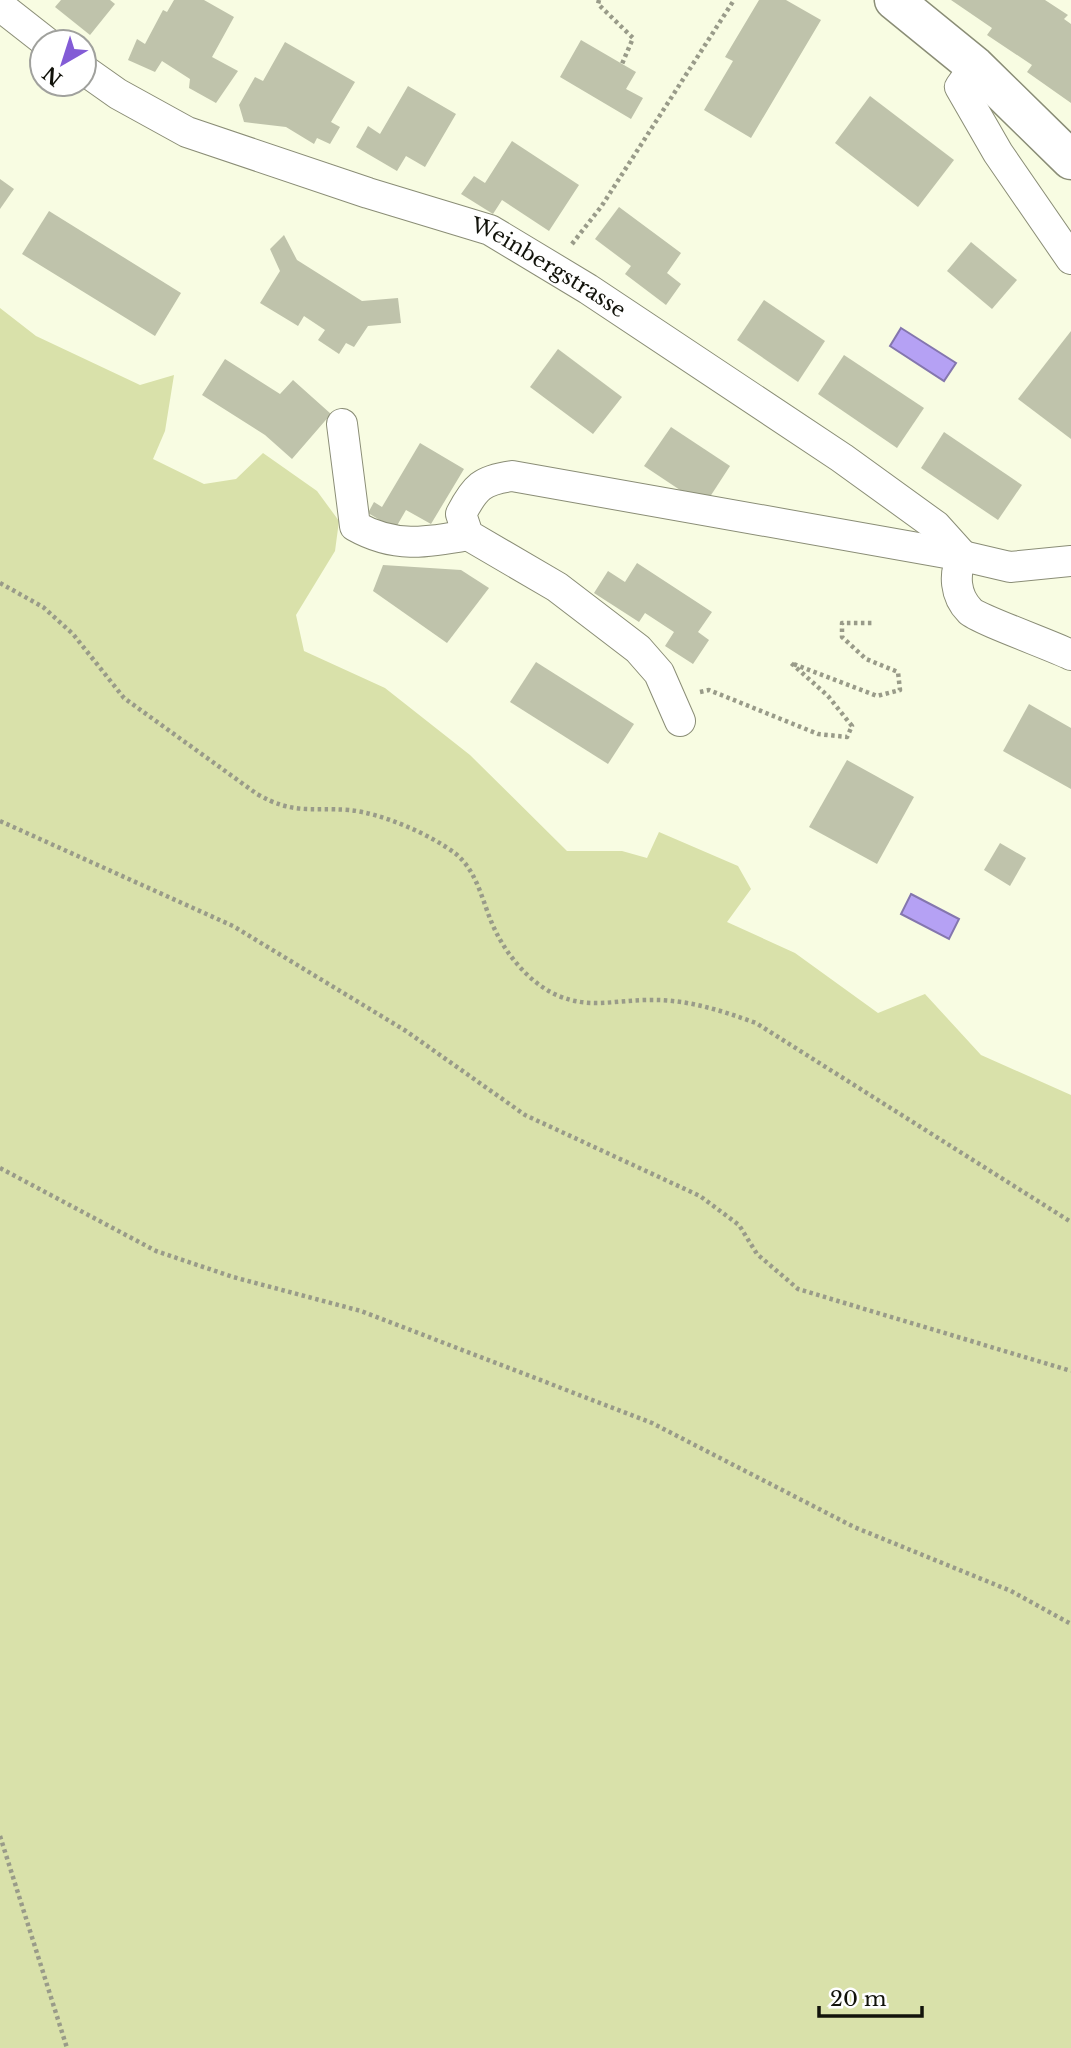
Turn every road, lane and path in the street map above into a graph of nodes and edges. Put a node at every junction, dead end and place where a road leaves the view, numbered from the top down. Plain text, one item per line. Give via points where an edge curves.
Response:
1 (599, 0) edge
2 (734, 0) edge
3 (894, 0) edge
4 (0, 6) edge
5 (28, 28) edge
6 (622, 64) dead end
7 (975, 66) junction
8 (98, 80) edge
9 (1071, 160) edge
10 (1071, 259) edge
11 (553, 268) junction
12 (342, 424) dead end
13 (468, 535) junction
14 (963, 556) junction
15 (1071, 561) edge
16 (0, 583) edge
17 (873, 623) dead end
18 (1071, 654) edge
19 (675, 710) joint
20 (0, 821) edge
21 (0, 1168) edge
22 (1071, 1222) edge
23 (1071, 1371) edge
24 (1071, 1624) edge
25 (0, 1836) edge
26 (67, 2048) edge

1 - 6 path via 606,15 633,38
2 - 11 path via 601,207
3 - 7 main road
4 - 5 street
7 - 9 main road
7 - 10 street via 960,87 998,153
8 - 11 street, Weinbergstrasse via 187,132 490,230
11 - 14 street, Weinbergstrasse via 842,458 936,526
12 - 13 street via 355,526 378,539 429,542
13 - 14 street via 461,514 472,493 489,479 512,476
13 - 19 street via 557,586 638,649 659,673
14 - 15 street via 1010,567
14 - 18 street via 957,588 971,612
16 - 22 path via 43,607 73,634 124,698 257,794 279,807 351,810 411,828 457,855 476,881 497,934 529,979 559,996 598,1006 648,1000 701,1003 756,1023
17 - 19 path via 842,623 842,637 866,659 898,672 900,690 877,696 791,663 828,696 852,726 847,737 818,734 709,690
20 - 23 path via 233,926 406,1031 526,1115 700,1196 739,1225 757,1254 798,1289
21 - 24 path via 156,1251 361,1311 603,1402 854,1527 1011,1591
25 - 26 path

